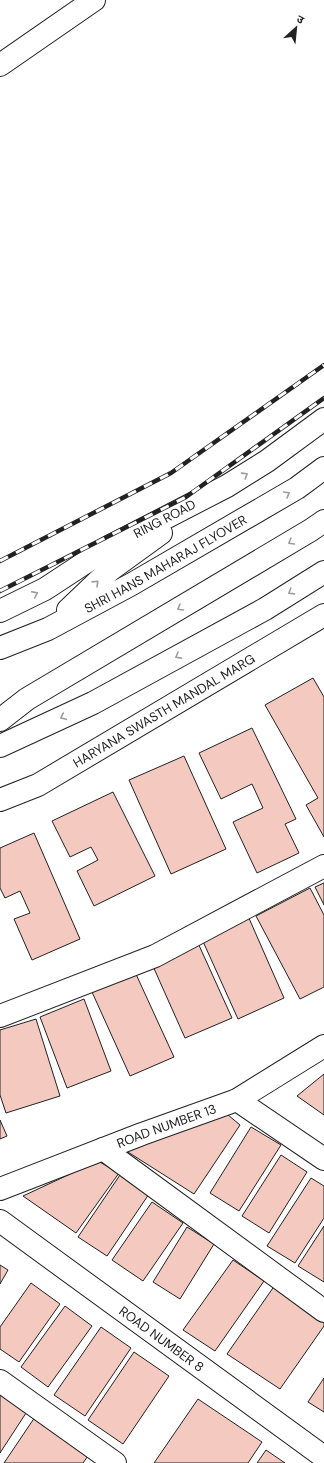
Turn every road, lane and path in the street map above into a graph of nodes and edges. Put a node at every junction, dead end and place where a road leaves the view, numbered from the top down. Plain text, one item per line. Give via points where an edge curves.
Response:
1 (94, 0) edge
2 (0, 65) edge
3 (324, 419) edge
4 (324, 468) edge
5 (227, 486) junction
6 (324, 521) edge
7 (324, 572) edge
8 (0, 611) edge
9 (324, 615) edge
10 (48, 629) junction
11 (3, 647) edge
12 (26, 699) junction
13 (0, 708) edge
14 (0, 720) edge
15 (0, 746) edge
16 (0, 800) edge
17 (324, 866) edge
18 (0, 1016) edge
19 (324, 1046) edge
20 (237, 1100) junction
21 (103, 1149) junction
22 (324, 1159) edge
23 (0, 1189) edge
24 (0, 1221) edge
25 (324, 1311) edge
26 (0, 1381) edge
27 (324, 1456) edge
28 (115, 1463) edge

1 - 2 street
5 -> 3 street, RING ROAD via 267,461
10 -> 4 street, SHRI HANS MAHARAJ FLYOVER via 132,584 297,488
8 -> 5 street, RING ROAD via 46,589 109,547
10 -> 5 street via 110,570
6 -> 12 street
7 -> 15 street via 264,609 100,699
9 - 16 street, HARYANA SWASTH MANDAL MARG via 38,784
10 - 11 street, SHRI HANS MAHARAJ FLYOVER
12 - 13 street
12 - 14 street
17 - 18 street via 155,956
19 - 20 street, ROAD NUMBER 13
20 - 21 street, ROAD NUMBER 13
20 - 22 street
21 - 23 street, ROAD NUMBER 13
21 - 25 street
24 - 27 street, ROAD NUMBER 8
26 - 28 street

